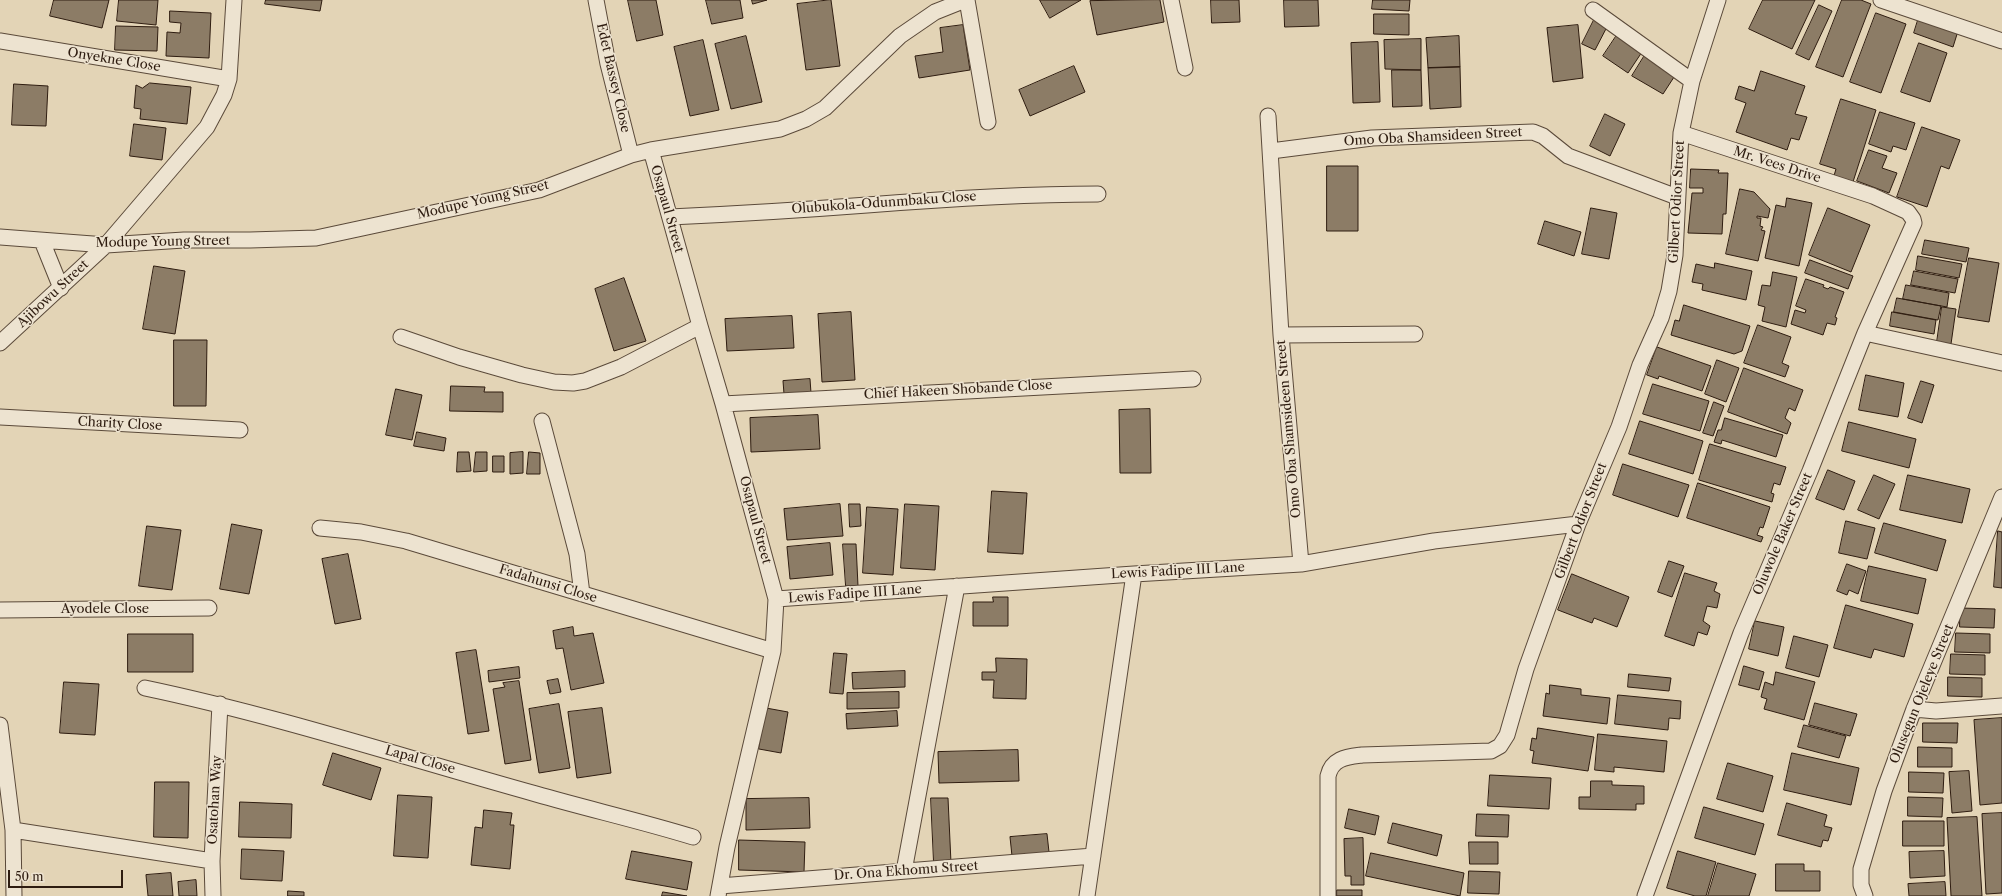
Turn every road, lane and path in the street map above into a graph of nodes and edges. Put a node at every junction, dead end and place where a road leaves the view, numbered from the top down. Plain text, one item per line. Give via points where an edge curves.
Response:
1 (233, 0) edge
2 (596, 0) edge
3 (966, 0) edge
4 (1172, 0) edge
5 (1718, 0) edge
6 (1881, 0) edge
7 (933, 6) edge
8 (1593, 10) dead end
9 (0, 41) edge
10 (2002, 41) edge
11 (1185, 68) dead end
12 (229, 79) junction
13 (1692, 81) junction
14 (1268, 116) dead end
15 (988, 122) dead end
16 (1681, 133) junction
17 (651, 150) junction
18 (1270, 151) junction
19 (631, 156) junction
20 (1098, 194) dead end
21 (1873, 196) joint
22 (1677, 197) junction
23 (670, 217) junction
24 (0, 237) edge
25 (42, 241) junction
26 (106, 245) junction
27 (61, 288) junction
28 (700, 326) junction
29 (1864, 333) junction
30 (1415, 334) dead end
31 (1281, 335) junction
32 (401, 337) dead end
33 (0, 343) edge
34 (2002, 363) edge
35 (1193, 379) dead end
36 (724, 404) junction
37 (0, 417) edge
38 (542, 421) dead end
39 (240, 430) dead end
40 (2002, 497) edge
41 (1578, 524) junction
42 (320, 528) dead end
43 (1301, 564) junction
44 (1134, 574) junction
45 (957, 586) junction
46 (582, 594) junction
47 (776, 599) junction
48 (209, 608) dead end
49 (0, 610) edge
50 (773, 651) junction
51 (146, 688) dead end
52 (220, 704) junction
53 (2002, 706) edge
54 (1914, 709) junction
55 (0, 725) edge
56 (13, 830) junction
57 (694, 837) dead end
58 (1093, 856) junction
59 (212, 861) junction
60 (904, 871) junction
61 (719, 891) edge
62 (14, 896) edge
63 (213, 896) edge
64 (1087, 896) edge
65 (1328, 896) edge
66 (1645, 896) edge
67 (1865, 896) edge

1 - 12 street, Ajibowu Street
2 - 19 street, Edet Bassey Close via 608,64
3 - 7 street, Modupe Young Street
3 - 15 street
4 - 11 street
5 - 13 street, Gilbert Odior Street
6 - 10 street
7 - 17 street, Modupe Young Street via 825,108 806,119 780,129
8 - 13 street
9 - 12 street, Onyekne Close
12 - 26 street, Ajibowu Street via 224,95 207,127
13 - 16 street, Gilbert Odior Street
14 - 18 street, Omo Oba Shamsideen Street
16 - 21 street, Mr. Vees Drive
16 - 22 street, Gilbert Odior Street
17 - 19 street, Modupe Young Street
17 - 23 street, Osapaul Street
18 - 22 street, Omo Oba Shamsideen Street via 1372,138 1533,132 1543,136 1568,156
18 - 31 street, Omo Oba Shamsideen Street
19 - 26 street, Modupe Young Street via 538,190 316,238 184,240
20 - 23 street, Olubukola-Odunmbaku Close via 968,197
21 - 29 street, Oluwole Baker Street via 1908,212 1914,223
22 - 41 street, Gilbert Odior Street via 1675,255 1663,311 1640,365 1620,427
23 - 28 street, Osapaul Street
24 - 25 street, Modupe Young Street
25 - 26 street, Modupe Young Street
25 - 27 street
26 - 27 street, Ajibowu Street
27 - 33 street, Ajibowu Street
28 - 32 street via 621,367 573,383 522,375
28 - 36 street, Osapaul Street
29 - 34 street
29 - 66 street, Oluwole Baker Street via 1810,471 1741,633
30 - 31 street
31 - 43 street, Omo Oba Shamsideen Street
35 - 36 street, Chief Hakeen Shobande Close
36 - 47 street, Osapaul Street
37 - 39 street, Charity Close
38 - 46 street via 577,554
40 - 54 street, Olusegun Ojeleye Street
41 - 43 street, Lewis Fadipe III Lane via 1434,541
41 - 65 street, Gilbert Odior Street via 1526,669 1507,735 1500,746 1491,751 1362,755 1338,761 1329,770
42 - 46 street, Fadahunsi Close via 361,532 406,542
43 - 44 street, Lewis Fadipe III Lane
44 - 45 street, Lewis Fadipe III Lane
44 - 58 street
45 - 47 street, Lewis Fadipe III Lane
45 - 60 street
46 - 50 street, Fadahunsi Close
47 - 50 street, Osapaul Street
48 - 49 street, Ayodele Close
50 - 61 street, Osapaul Street
51 - 52 street, Lapal Close
52 - 57 street, Lapal Close
52 - 59 street, Osatohan Way
53 - 54 street via 1936,711
54 - 67 street, Olusegun Ojeleye Street via 1884,791 1861,869 1861,885
55 - 56 street
56 - 59 street
56 - 62 street
58 - 60 street, Dr. Ona Ekhomu Street
58 - 64 street
59 - 63 street, Osatohan Way
60 - 61 street, Dr. Ona Ekhomu Street

